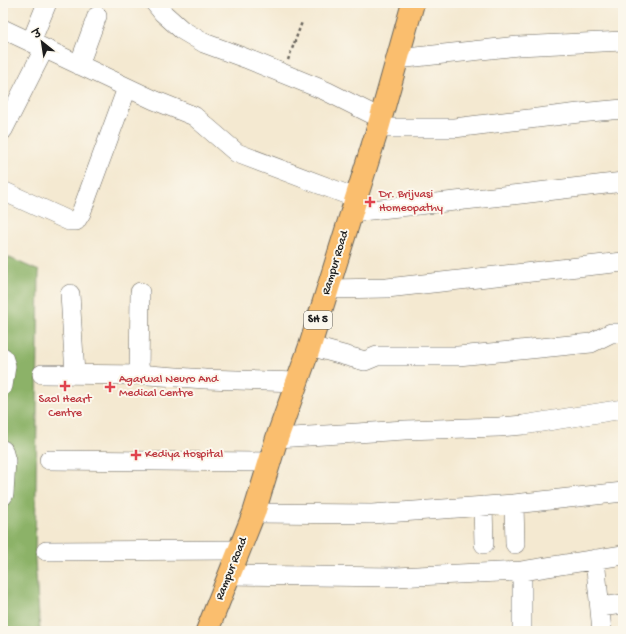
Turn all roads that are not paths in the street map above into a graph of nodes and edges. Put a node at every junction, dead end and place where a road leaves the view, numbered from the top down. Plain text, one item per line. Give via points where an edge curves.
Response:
1 (47, 3) edge
2 (155, 3) edge
3 (413, 3) edge
4 (97, 16) dead end
5 (3, 29) edge
6 (623, 41) edge
7 (37, 45) junction
8 (397, 59) junction
9 (79, 65) junction
10 (127, 88) junction
11 (623, 109) edge
12 (379, 123) junction
13 (3, 130) edge
14 (623, 182) edge
15 (3, 191) edge
16 (354, 205) junction
17 (623, 262) edge
18 (328, 289) junction
19 (140, 292) dead end
20 (70, 294) dead end
21 (623, 333) edge
22 (310, 346) junction
23 (3, 357) edge
24 (42, 374) dead end
25 (75, 374) junction
26 (139, 375) junction
27 (298, 382) junction
28 (3, 386) edge
29 (623, 408) edge
30 (277, 438) junction
31 (3, 450) edge
32 (49, 460) dead end
33 (271, 462) junction
34 (623, 492) edge
35 (3, 496) edge
36 (514, 504) junction
37 (483, 506) junction
38 (254, 513) junction
39 (484, 544) dead end
40 (515, 544) dead end
41 (239, 550) junction
42 (46, 551) dead end
43 (623, 555) edge
44 (595, 559) junction
45 (522, 571) junction
46 (229, 575) junction
47 (623, 604) edge
48 (600, 608) junction
49 (207, 631) edge
50 (522, 631) edge
51 (602, 631) edge

1 - 7 street
2 - 12 street via 182,30 204,43 326,91
3 - 8 main road, Rampur Road / SH 5
4 - 9 street
5 - 7 street
6 - 8 street via 518,46
7 - 9 street
7 - 13 street
8 - 12 main road, Rampur Road / SH 5
9 - 10 street
10 - 15 street via 81,213 76,220 69,221
10 - 16 street via 194,116 237,153
11 - 12 street via 454,128
12 - 16 main road, Rampur Road / SH 5
14 - 16 street via 521,194
16 - 18 main road, Rampur Road / SH 5
17 - 18 street via 387,288
18 - 22 main road, Rampur Road / SH 5
19 - 26 street
20 - 25 street
21 - 22 street via 610,333 591,343 458,356 377,356 365,361
22 - 27 main road, Rampur Road / SH 5
23 - 28 street via 6,366
24 - 25 street
25 - 26 street
26 - 27 street
27 - 30 main road, Rampur Road / SH 5
29 - 30 street via 499,428 405,430
30 - 33 main road, Rampur Road / SH 5
31 - 35 street via 6,461
32 - 33 street
33 - 38 main road, Rampur Road / SH 5
34 - 36 street
36 - 37 street
36 - 40 street
37 - 38 street via 372,514
37 - 39 street
38 - 41 main road, Rampur Road / SH 5
41 - 42 street
41 - 46 main road, Rampur Road / SH 5
43 - 44 street
44 - 45 street
44 - 48 street
45 - 46 street via 396,578
45 - 50 street
46 - 49 main road, Rampur Road / SH 5
47 - 48 street
48 - 51 street

